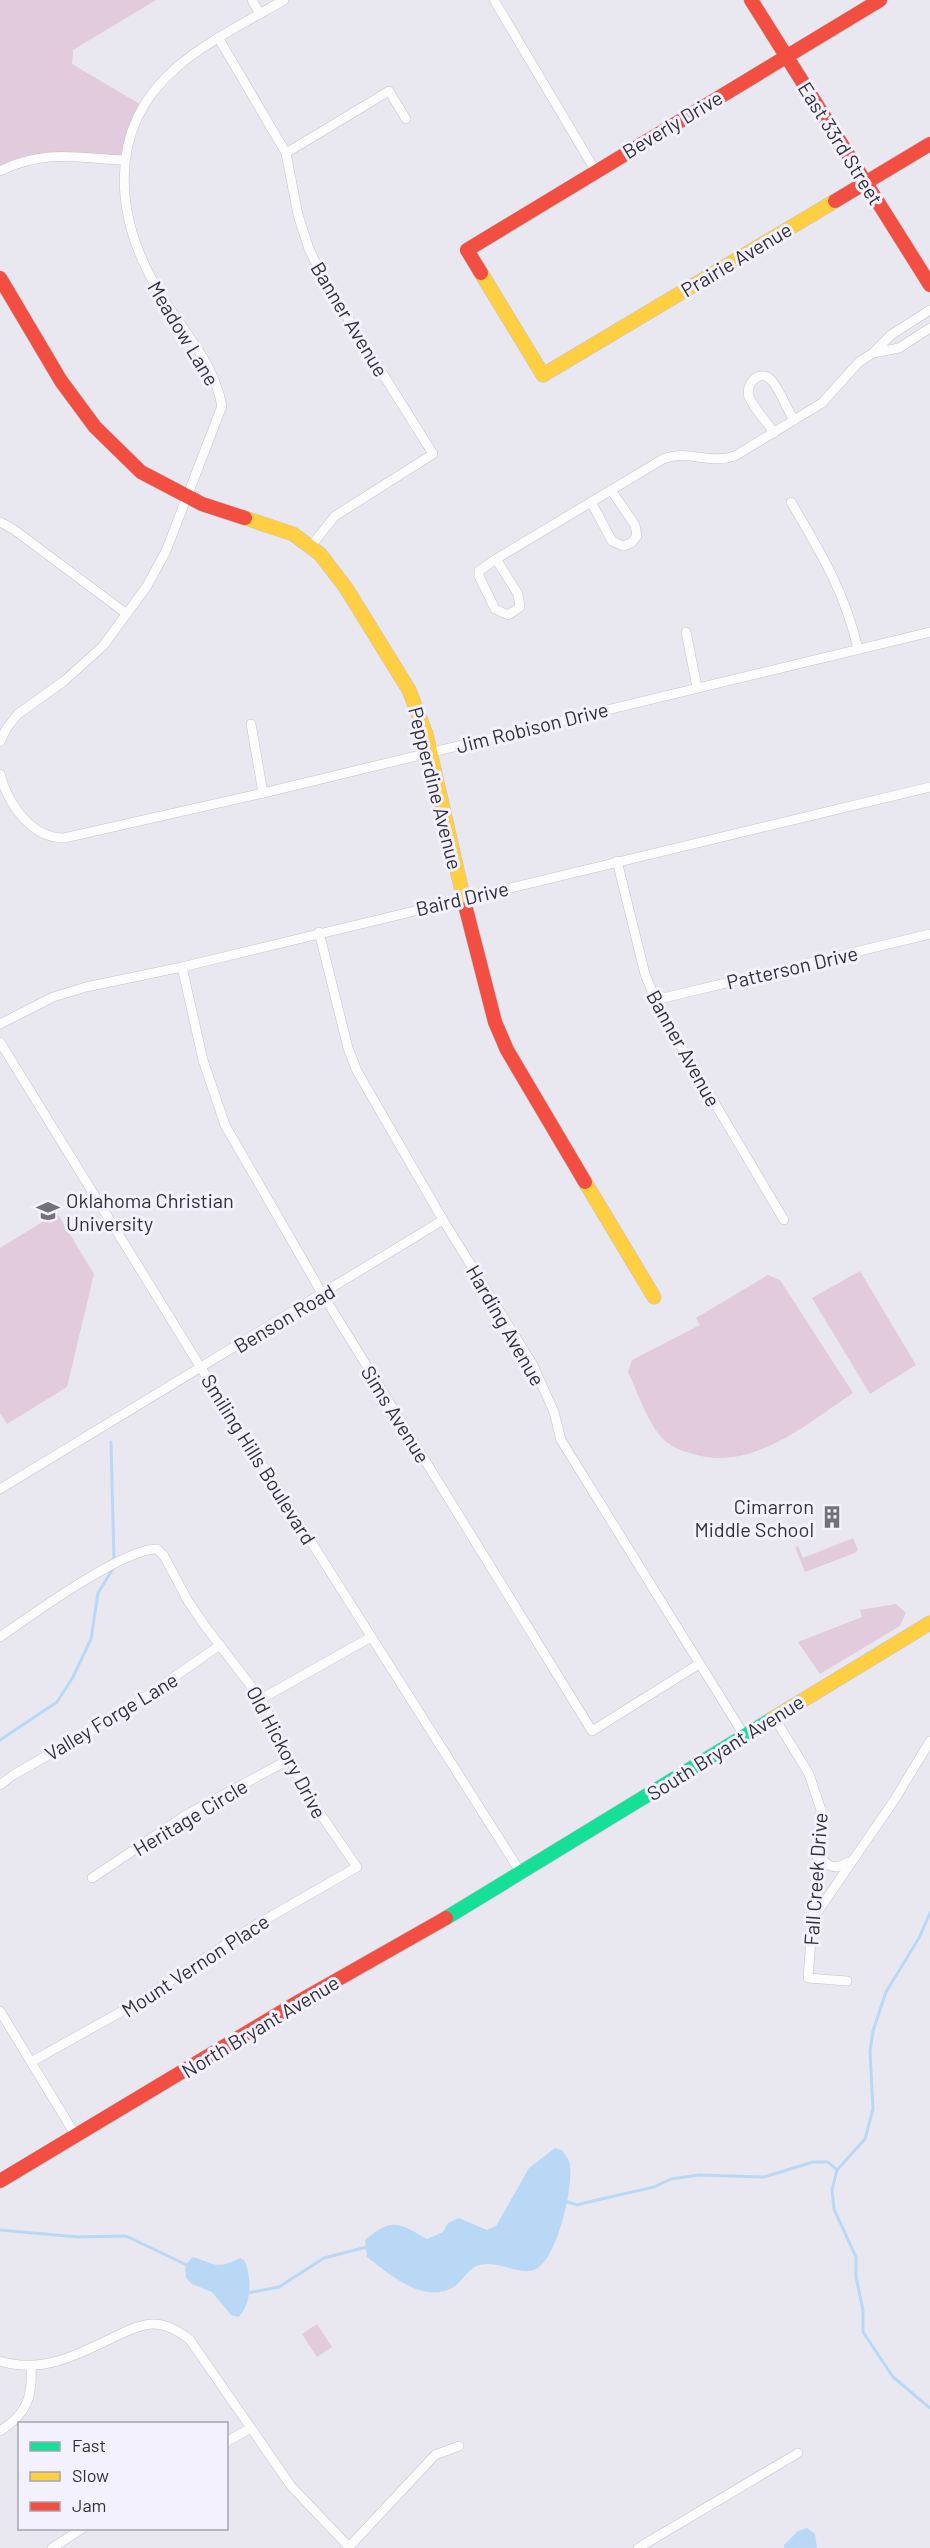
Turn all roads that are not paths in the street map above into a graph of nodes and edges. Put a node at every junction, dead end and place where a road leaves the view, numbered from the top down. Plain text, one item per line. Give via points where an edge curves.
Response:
1 (252, 0) edge
2 (284, 0) edge
3 (494, 0) edge
4 (752, 0) edge
5 (880, 0) edge
6 (260, 14) junction
7 (219, 39) junction
8 (786, 55) junction
9 (406, 119) dead end
10 (930, 144) edge
11 (285, 153) junction
12 (123, 160) junction
13 (595, 170) junction
14 (0, 171) edge
15 (865, 182) junction
16 (0, 278) edge
17 (930, 285) edge
18 (930, 310) edge
19 (930, 328) edge
20 (896, 331) junction
21 (904, 345) junction
22 (873, 353) junction
23 (543, 375) joint
24 (794, 420) junction
25 (774, 433) junction
26 (611, 490) junction
27 (186, 496) junction
28 (591, 502) junction
29 (791, 502) dead end
30 (0, 522) edge
31 (311, 546) junction
32 (496, 559) junction
33 (127, 614) junction
34 (686, 632) dead end
35 (930, 632) edge
36 (858, 649) junction
37 (697, 687) junction
38 (251, 724) dead end
39 (0, 742) edge
40 (430, 752) junction
41 (1, 780) edge
42 (930, 787) edge
43 (263, 793) junction
44 (10, 796) junction
45 (0, 802) edge
46 (617, 861) junction
47 (464, 898) junction
48 (319, 932) junction
49 (930, 934) edge
50 (182, 967) junction
51 (655, 1000) junction
52 (0, 1024) edge
53 (0, 1042) edge
54 (443, 1220) junction
55 (784, 1220) dead end
56 (323, 1295) junction
57 (654, 1297) dead end
58 (201, 1368) junction
59 (0, 1489) edge
60 (930, 1623) edge
61 (0, 1636) edge
62 (370, 1637) junction
63 (220, 1645) junction
64 (699, 1664) junction
65 (261, 1699) junction
66 (774, 1717) junction
67 (744, 1735) junction
68 (930, 1741) edge
69 (290, 1760) junction
70 (0, 1785) edge
71 (819, 1854) junction
72 (854, 1858) junction
73 (357, 1867) joint
74 (521, 1873) junction
75 (92, 1878) dead end
76 (813, 1919) junction
77 (847, 1981) dead end
78 (0, 2011) edge
79 (31, 2062) junction
80 (76, 2136) junction
81 (0, 2181) edge
82 (0, 2361) edge
83 (31, 2366) junction
84 (249, 2429) junction
85 (0, 2431) edge
86 (228, 2441) edge
87 (459, 2446) dead end
88 (798, 2452) dead end
89 (81, 2530) edge
90 (52, 2548) edge
91 (349, 2548) edge
92 (638, 2548) edge

1 - 6 street
2 - 6 street, Meadow Lane
3 - 13 street
4 - 8 street, East 33rd Street
5 - 8 street, Beverly Drive
6 - 7 street, Meadow Lane
7 - 11 street, Banner Avenue
7 - 12 street, Meadow Lane via 184,61 158,86 140,111
8 - 13 street, Beverly Drive
8 - 15 street, East 33rd Street
9 - 11 street via 389,91
10 - 15 street, Prairie Avenue
11 - 31 street, Banner Avenue via 298,215 324,280 432,454 334,516
12 - 14 street via 51,155 29,158
12 - 27 street, Meadow Lane via 126,203 138,253 218,384 222,406
13 - 23 street, Beverly Drive via 467,250
15 - 17 street, East 33rd Street
15 - 23 street, Prairie Avenue
16 - 27 street, Pepperdine Avenue via 61,381 95,427 141,472
18 - 20 street
19 - 21 street
20 - 21 street
20 - 22 street
21 - 22 street
22 - 24 street via 859,362 822,403
24 - 25 street
24 - 25 street via 772,380 757,376 749,387 749,397
25 - 26 street via 720,461 671,456
26 - 28 street
26 - 28 street via 635,525 637,536 631,543 623,546 612,541
27 - 31 street, Pepperdine Avenue via 234,516 281,529
27 - 33 street, Meadow Lane via 166,551
28 - 32 street
29 - 36 street via 834,576
30 - 33 street
31 - 40 street, Pepperdine Avenue via 346,588 409,690
32 - 32 street via 520,598 520,607 508,615 495,609 479,576 479,571
33 - 39 street, Meadow Lane via 103,646 18,714
34 - 37 street
35 - 36 street, Jim Robison Drive
36 - 37 street, Jim Robison Drive
37 - 40 street, Jim Robison Drive
38 - 43 street
40 - 43 street, Jim Robison Drive
40 - 47 street, Pepperdine Avenue
41 - 44 street, Jim Robison Drive
42 - 46 street, Baird Drive
43 - 44 street, Jim Robison Drive via 64,838 33,829
44 - 45 street
46 - 47 street, Baird Drive
46 - 51 street, Banner Avenue
47 - 48 street, Baird Drive
47 - 57 street, Pepperdine Avenue via 487,994 507,1050
48 - 50 street, Baird Drive
48 - 54 street, Harding Avenue via 357,1071
49 - 51 street, Patterson Drive
50 - 52 street, Baird Drive via 64,994
50 - 56 street, Sims Avenue via 203,1060 225,1125
51 - 55 street, Banner Avenue
53 - 58 street, Smiling Hills Boulevard
54 - 56 street, Benson Road
54 - 64 street, Harding Avenue via 533,1365 554,1412 561,1440
56 - 58 street, Benson Road
56 - 64 street, Sims Avenue via 592,1731
58 - 59 street, Benson Road
58 - 62 street, Smiling Hills Boulevard
60 - 66 street, South Bryant Avenue
61 - 63 street, Old Hickory Drive via 88,1579 141,1550 157,1548
62 - 65 street
62 - 74 street, Smiling Hills Boulevard
63 - 65 street, Old Hickory Drive
63 - 70 street, Valley Forge Lane via 121,1714
64 - 67 street, Harding Avenue
65 - 69 street, Old Hickory Drive
66 - 67 street, South Bryant Avenue
66 - 71 street, Fall Creek Drive via 817,1792 821,1810
67 - 74 street, South Bryant Avenue
68 - 72 street
69 - 73 street, Old Hickory Drive via 320,1817
69 - 75 street, Heritage Circle via 186,1815
71 - 72 street via 824,1862 839,1868
71 - 76 street, Fall Creek Drive
72 - 76 street
73 - 79 street, Mount Vernon Place via 254,1926 135,2004
74 - 80 street, North Bryant Avenue
76 - 77 street, Fall Creek Drive via 808,1978
78 - 79 street
79 - 80 street
80 - 81 street, North Bryant Avenue
82 - 83 street
83 - 84 street via 71,2357 146,2325 166,2326 190,2340
83 - 85 street via 32,2392 28,2404 22,2414
84 - 86 street
84 - 91 street via 291,2486
87 - 91 street via 435,2456
88 - 92 street
89 - 90 street

